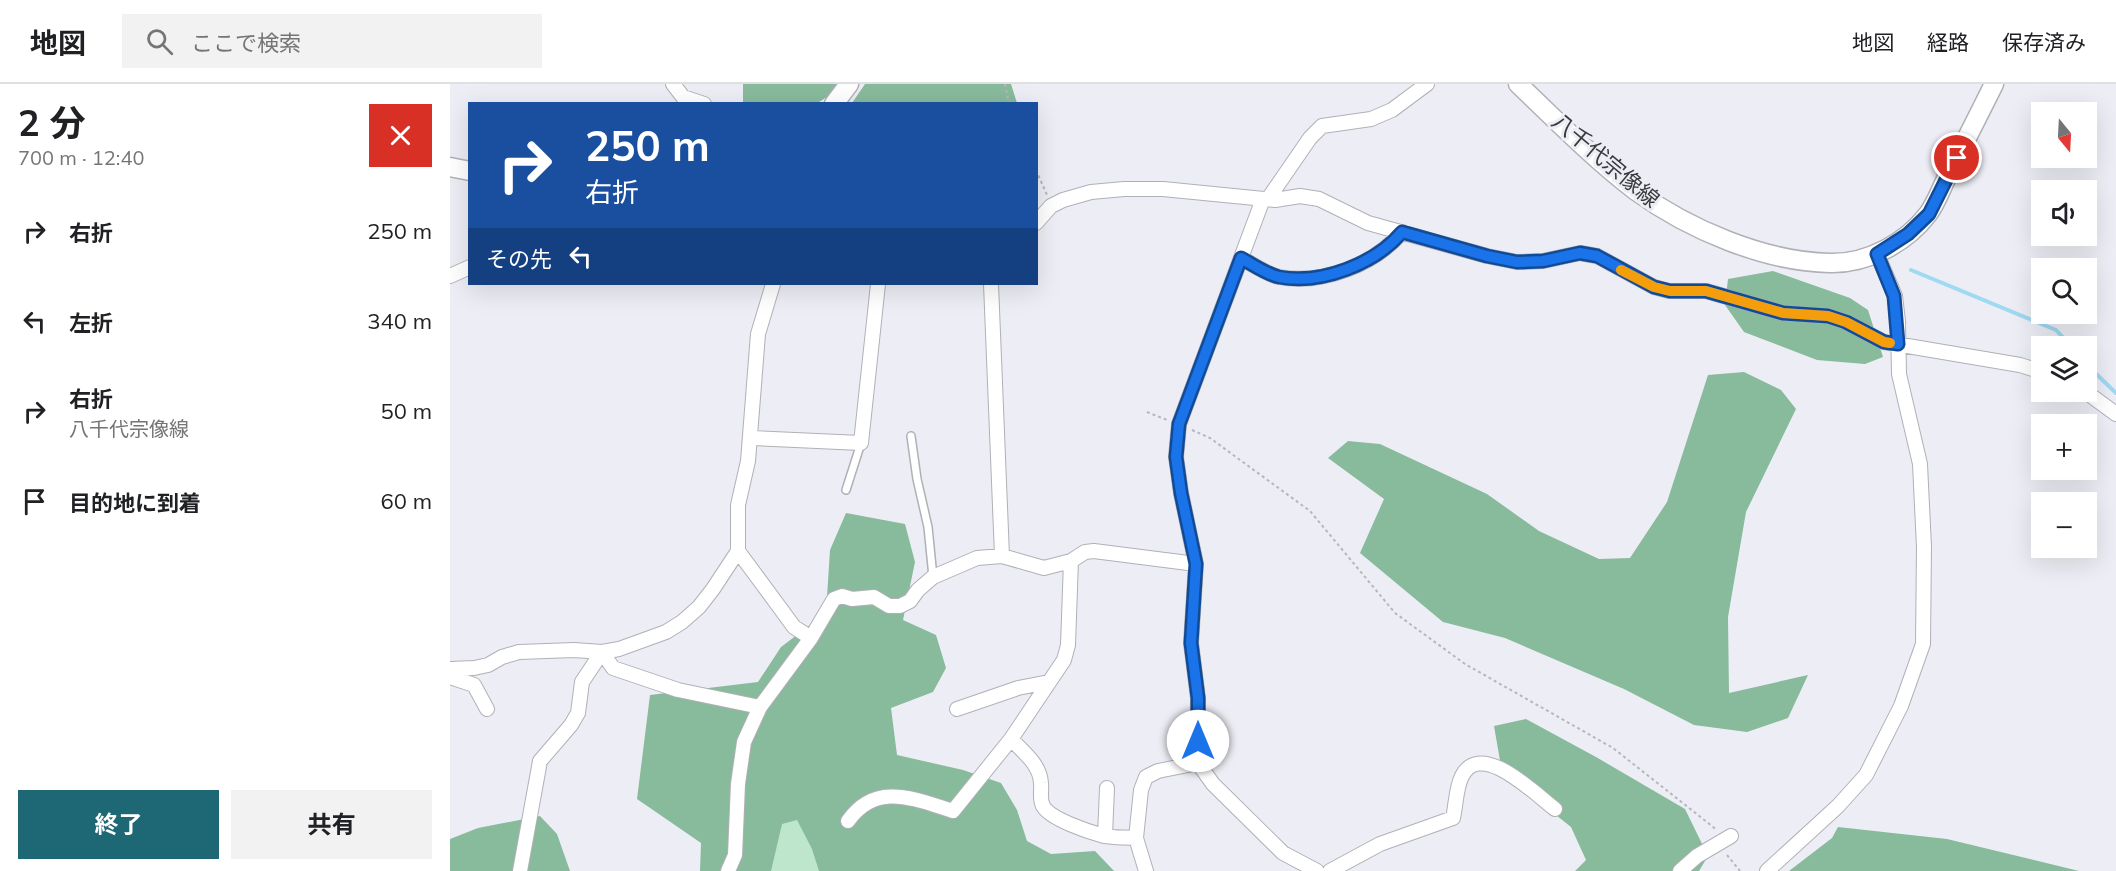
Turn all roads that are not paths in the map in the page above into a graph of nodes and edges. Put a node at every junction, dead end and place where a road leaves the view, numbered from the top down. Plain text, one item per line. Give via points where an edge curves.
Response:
1 (673, 84) edge
2 (849, 84) edge
3 (1427, 84) edge
4 (1518, 84) edge
5 (1995, 84) edge
6 (698, 102) edge
7 (836, 102) edge
8 (450, 167) edge
9 (468, 171) edge
10 (1266, 199) junction
11 (1038, 221) edge
12 (1402, 232) junction
13 (1877, 254) junction
14 (1241, 258) junction
15 (468, 268) edge
16 (450, 276) edge
17 (773, 285) edge
18 (878, 285) edge
19 (991, 285) edge
20 (1898, 344) junction
21 (2031, 368) edge
22 (2097, 400) edge
23 (2116, 414) edge
24 (911, 436) dead end
25 (751, 438) junction
26 (861, 443) junction
27 (846, 490) dead end
28 (738, 551) junction
29 (1002, 556) junction
30 (1071, 561) junction
31 (1196, 564) junction
32 (933, 577) junction
33 (811, 638) junction
34 (602, 652) junction
35 (450, 669) edge
36 (450, 677) edge
37 (1049, 682) junction
38 (760, 707) junction
39 (487, 709) dead end
40 (957, 709) dead end
41 (1011, 739) junction
42 (1198, 763) junction
43 (1107, 788) dead end
44 (1555, 809) dead end
45 (848, 821) dead end
46 (1106, 836) junction
47 (1136, 838) junction
48 (1727, 839) road end
49 (519, 871) edge
50 (728, 871) edge
51 (1146, 871) edge
52 (1317, 871) edge
53 (1330, 871) edge
54 (1680, 871) edge
55 (1767, 871) edge

1 - 6 street via 683,97
2 - 7 main road
3 - 10 street via 1392,110 1371,118 1322,126
4 - 13 main road, 八千代宗像線 via 1590,152 1681,219 1722,238 1796,260 1832,264
5 - 13 main road, 八千代宗像線 via 1929,214 1908,234
8 - 9 main road
10 - 11 street via 1163,189 1091,192 1051,206
10 - 12 street via 1319,199 1368,223
10 - 14 street
12 - 14 street via 1391,245 1362,264 1304,278 1277,276
12 - 20 street via 1517,262 1580,253 1597,256 1654,287 1706,291 1783,313 1828,316 1884,342
13 - 20 street via 1894,296
14 - 31 street via 1179,424 1176,457
15 - 16 street
17 - 25 street via 758,334
18 - 26 street
19 - 29 street via 988,405
20 - 21 street
20 - 55 street via 1899,374 1920,464 1923,644 1901,706 1866,775
22 - 23 street
24 - 32 lane
25 - 26 street
25 - 28 street via 738,505
26 - 27 lane
28 - 33 street via 794,627
28 - 34 street via 699,607 682,622 641,642
29 - 30 street via 1044,568
29 - 32 street via 977,558
30 - 31 street via 1094,551
30 - 37 street via 1068,645 1064,660
31 - 42 street via 1191,643 1198,698
32 - 33 street via 900,606 889,606 874,597 838,597
33 - 38 street
34 - 35 street via 519,652 488,665
34 - 38 street via 613,668 678,690
34 - 49 street via 582,682 578,713 571,726 540,761
36 - 39 street via 474,685
37 - 40 street
37 - 41 street
38 - 50 street via 740,761 735,855
41 - 45 street via 953,811 887,795 872,799
41 - 46 street via 1037,766 1044,808 1080,828
42 - 47 street via 1146,777
42 - 52 street via 1213,784 1283,853
43 - 46 street
44 - 53 street via 1509,773 1477,762 1461,778 1453,818 1380,844
46 - 47 street
47 - 51 street
48 - 54 street

